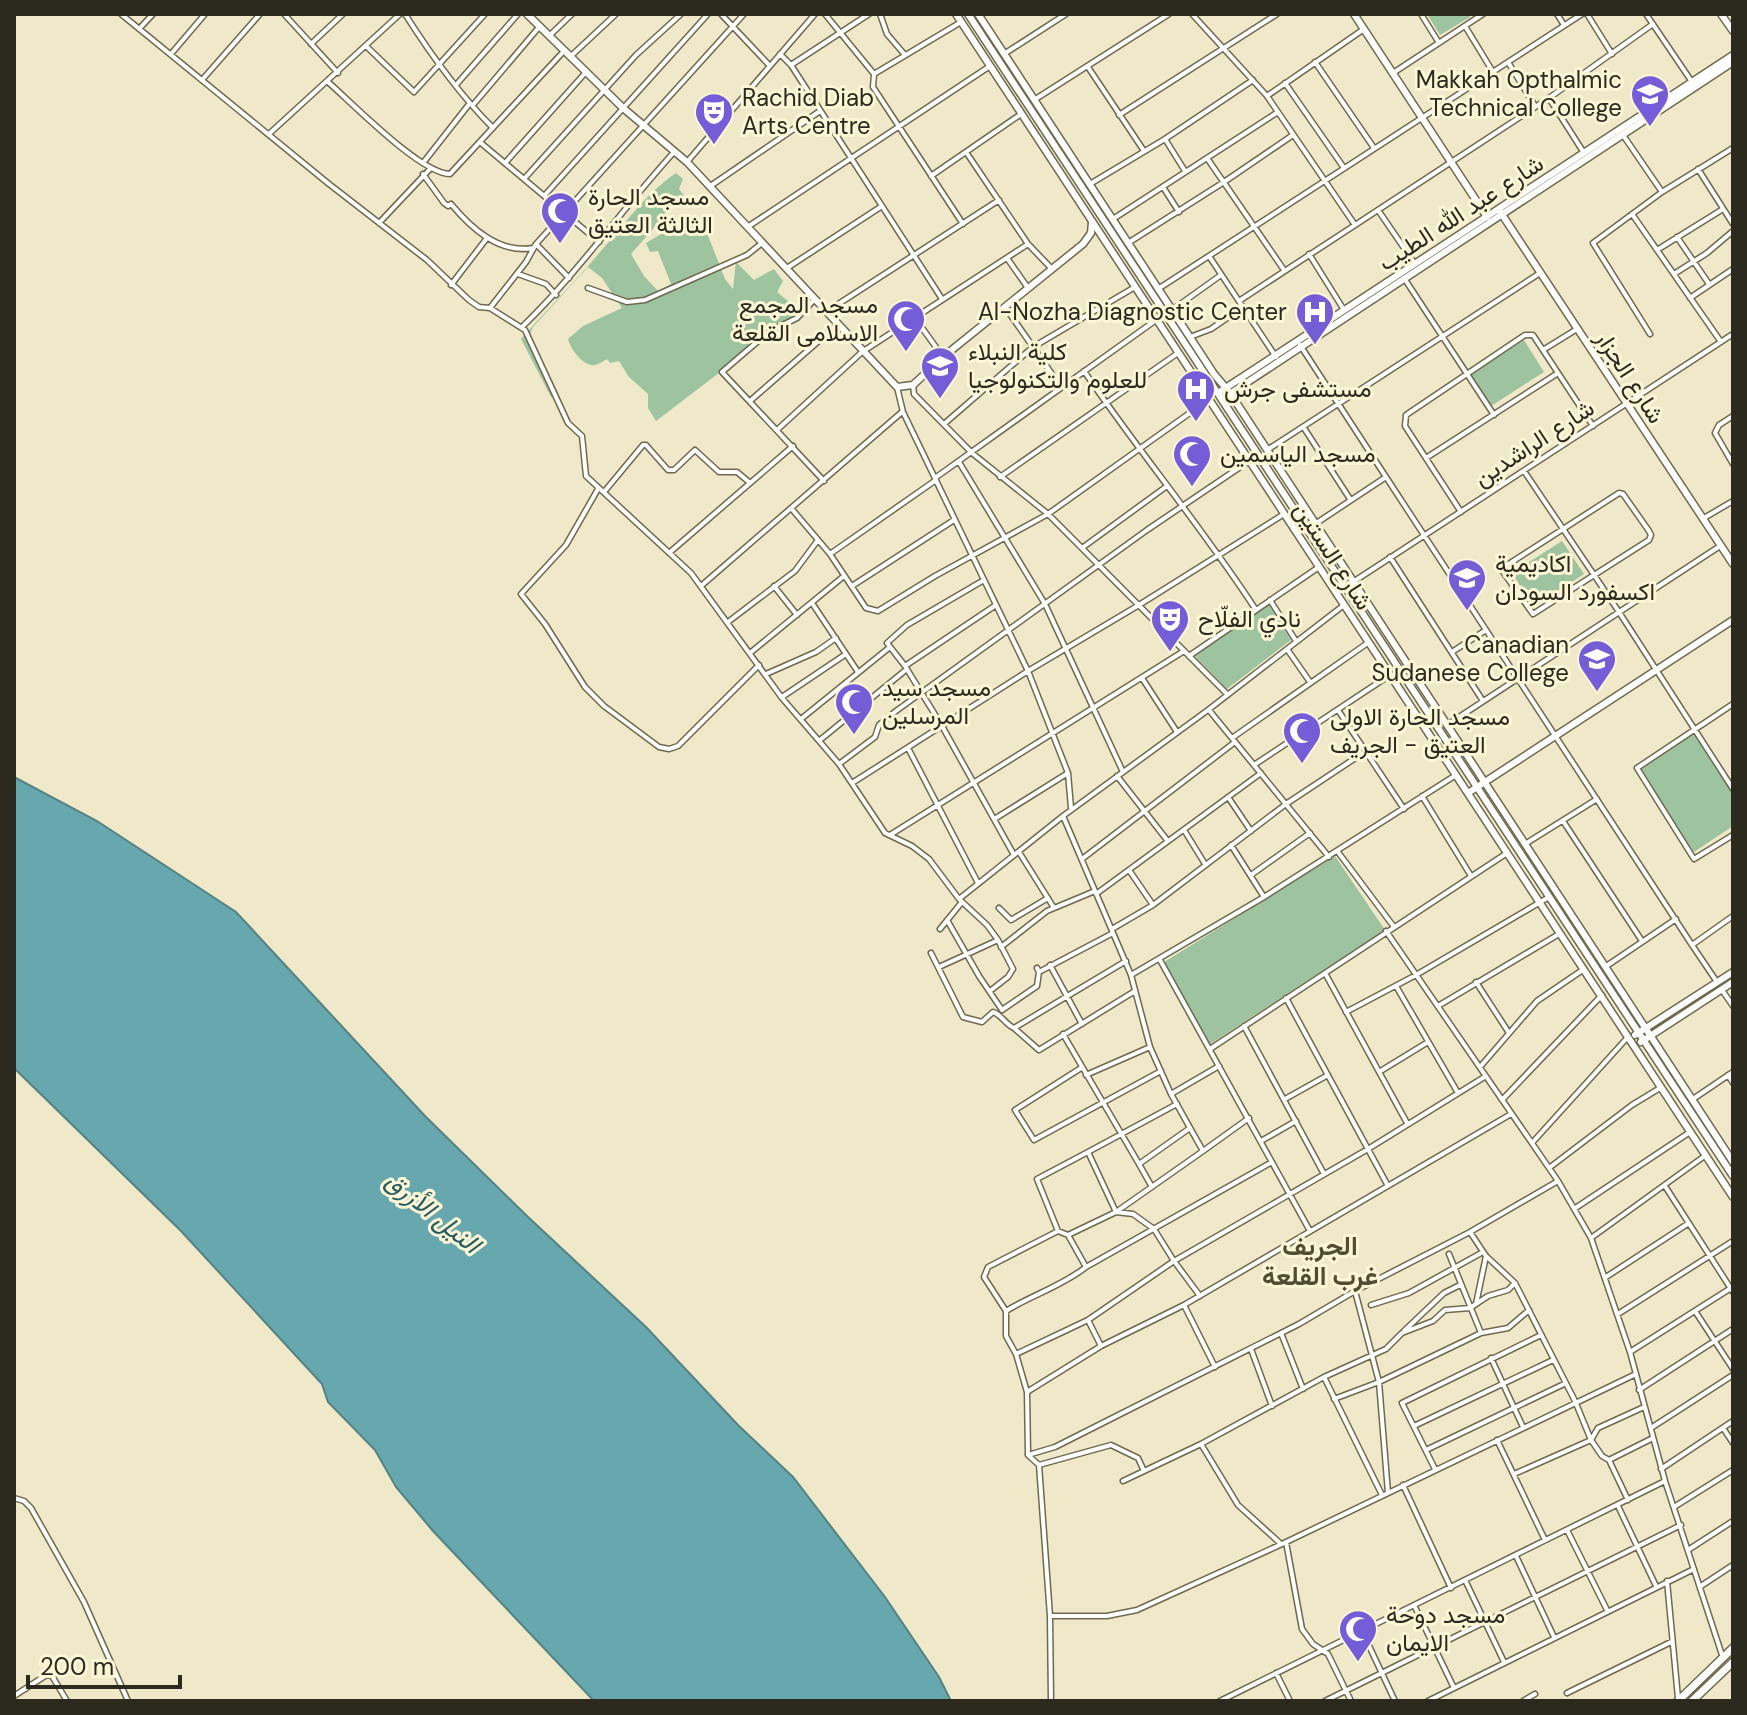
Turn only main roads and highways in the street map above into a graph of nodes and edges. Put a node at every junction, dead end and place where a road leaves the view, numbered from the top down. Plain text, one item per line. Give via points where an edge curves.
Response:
1 (527, 14) edge
2 (956, 14) edge
3 (968, 14) edge
4 (978, 14) edge
5 (1354, 14) edge
6 (1721, 14) edge
7 (1733, 31) edge
8 (1733, 55) edge
9 (1733, 62) edge
10 (1665, 103) junction
11 (1500, 212) junction
12 (1489, 219) junction
13 (1091, 221) junction
14 (1106, 243) junction
15 (1083, 244) junction
16 (1140, 267) junction
17 (1416, 267) junction
18 (1300, 344) junction
19 (1228, 390) junction
20 (1220, 396) junction
21 (1210, 403) junction
22 (1286, 480) junction
23 (1279, 485) junction
24 (1733, 564) edge
25 (1344, 585) junction
26 (1335, 591) junction
27 (1733, 620) edge
28 (1411, 670) junction
29 (1403, 675) junction
30 (1484, 782) junction
31 (1477, 787) junction
32 (1468, 793) junction
33 (1558, 911) junction
34 (1550, 917) junction
35 (1733, 972) edge
36 (1733, 982) edge
37 (1642, 1031) junction
38 (1650, 1036) junction
39 (1629, 1037) junction
40 (1643, 1041) junction
41 (1635, 1046) junction
42 (1719, 1148) junction
43 (1733, 1162) edge
44 (1733, 1176) edge
45 (1733, 1197) edge
46 (1733, 1648) edge
47 (1733, 1662) edge
48 (1678, 1701) edge
49 (1692, 1701) edge

1 - 15 main road via 687,162 897,387 913,385
2 - 13 main road, شارع الستين
3 - 16 main road, شارع الستين
4 - 16 main road
5 - 12 main road
6 - 7 main road
8 - 10 main road, شارع عبد الله الطيب
9 - 10 main road, شارع عبد الله الطيب
10 - 11 main road, شارع عبد الله الطيب
10 - 11 main road, شارع عبد الله الطيب
11 - 12 main road, شارع عبد الله الطيب
11 - 24 main road, شارع الجزار
12 - 17 main road, شارع عبد الله الطيب
13 - 14 main road, شارع الستين
13 - 15 main road
14 - 15 main road via 1098,239
14 - 21 main road, شارع الستين
16 - 19 main road
16 - 20 main road, شارع الستين
17 - 18 main road, شارع عبد الله الطيب
17 - 18 main road, شارع عبد الله الطيب
18 - 19 main road, شارع عبد الله الطيب
19 - 20 main road, شارع عبد الله الطيب
19 - 22 main road
20 - 21 main road, شارع عبد الله الطيب
20 - 23 main road, شارع الستين
21 - 26 main road, شارع الستين
22 - 23 main road
22 - 28 main road
23 - 25 main road, شارع الستين
25 - 26 main road
25 - 29 main road, شارع الستين
26 - 32 main road, شارع الستين
27 - 30 main road
28 - 29 main road
28 - 30 main road
29 - 31 main road, شارع الستين
30 - 31 main road
30 - 37 main road
31 - 32 main road
31 - 33 main road, شارع الستين
32 - 34 main road, شارع الستين
33 - 34 main road
33 - 37 main road, شارع الستين
34 - 39 main road, شارع الستين
35 - 37 main road
36 - 38 main road
37 - 38 main road
37 - 39 main road
37 - 40 main road, شارع الستين
38 - 40 main road
38 - 42 main road
39 - 41 main road, شارع الستين
40 - 41 main road
40 - 42 main road, شارع الستين
41 - 45 main road, شارع الستين
42 - 43 main road
42 - 44 main road, شارع الستين
46 - 48 main road
47 - 49 main road

